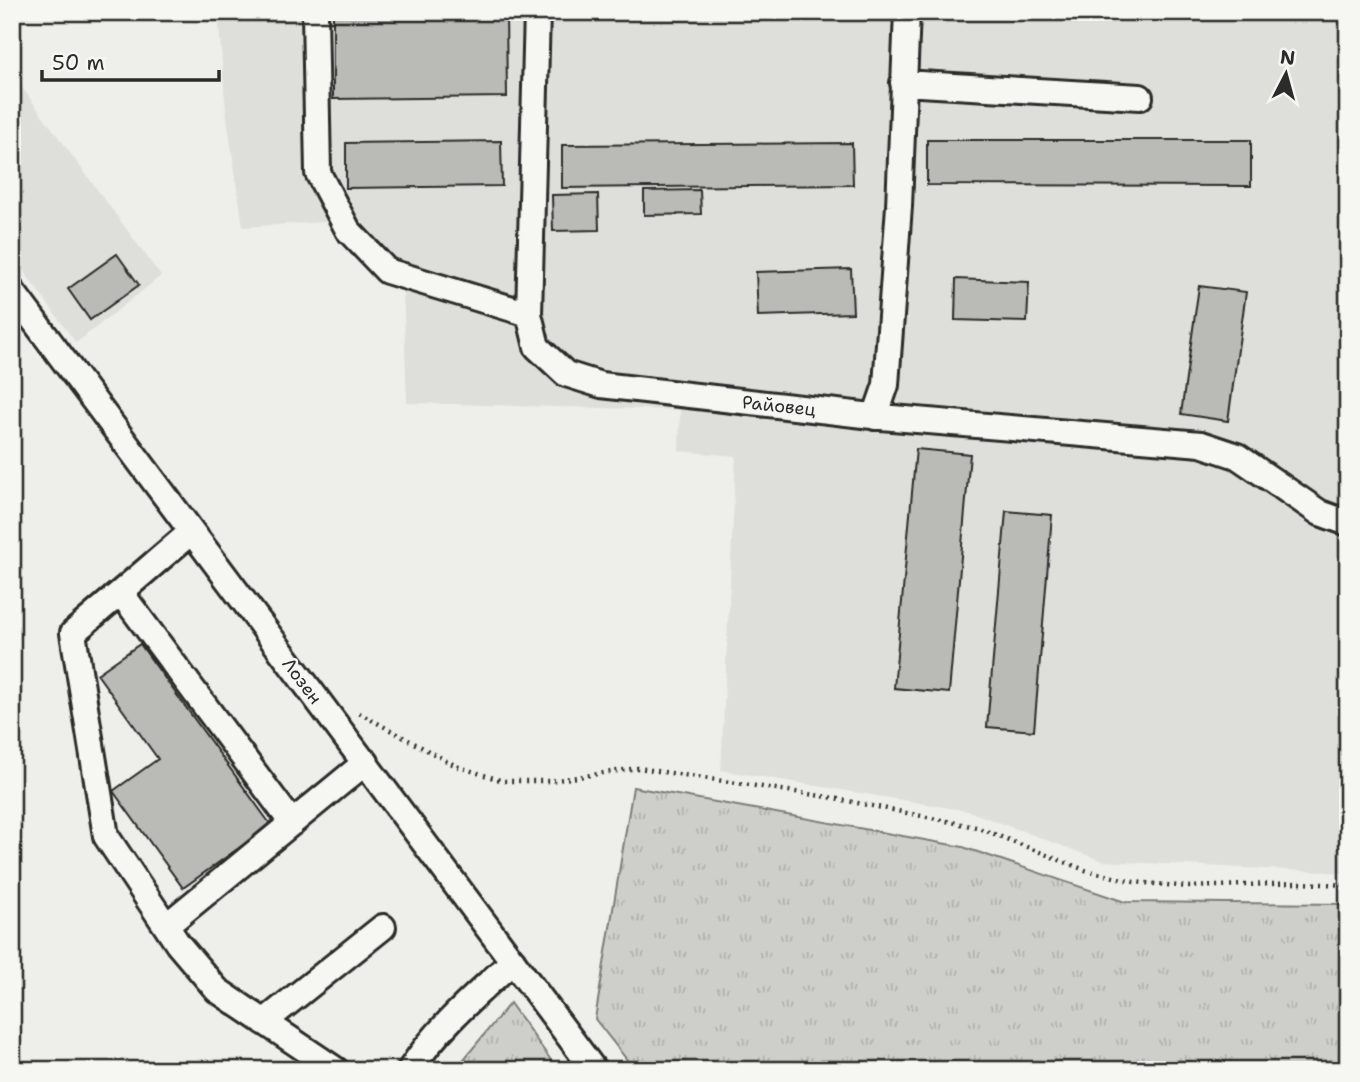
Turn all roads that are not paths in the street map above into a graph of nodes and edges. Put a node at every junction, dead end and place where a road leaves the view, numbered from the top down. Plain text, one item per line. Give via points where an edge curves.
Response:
1 (314, 12) edge
2 (537, 12) edge
3 (907, 12) edge
4 (903, 83) junction
5 (1140, 97) dead end
6 (12, 291) edge
7 (529, 314) junction
8 (20, 317) edge
9 (875, 417) junction
10 (1348, 523) edge
11 (191, 532) junction
12 (121, 593) junction
13 (366, 762) junction
14 (292, 823) junction
15 (166, 926) junction
16 (383, 928) dead end
17 (513, 961) junction
18 (264, 1022) junction
19 (336, 1070) edge
20 (411, 1070) edge
21 (594, 1070) edge

1 - 7 street via 318,173 348,230 387,271
2 - 7 street, Райовец
3 - 4 street
4 - 5 street
4 - 9 street via 886,385
6 - 8 street, Лозен
7 - 9 street, Райовец via 537,347 566,374 601,386
8 - 11 street, Лозен
9 - 10 street, Райовец via 1201,444 1237,456 1320,513
11 - 12 street
11 - 13 street, Лозен
12 - 14 street
12 - 15 street via 73,634 106,836
13 - 14 street
13 - 17 street, Лозен
14 - 15 street
15 - 18 street via 217,990
16 - 18 street
17 - 20 street via 420,1054
17 - 21 street, Лозен
18 - 19 street

